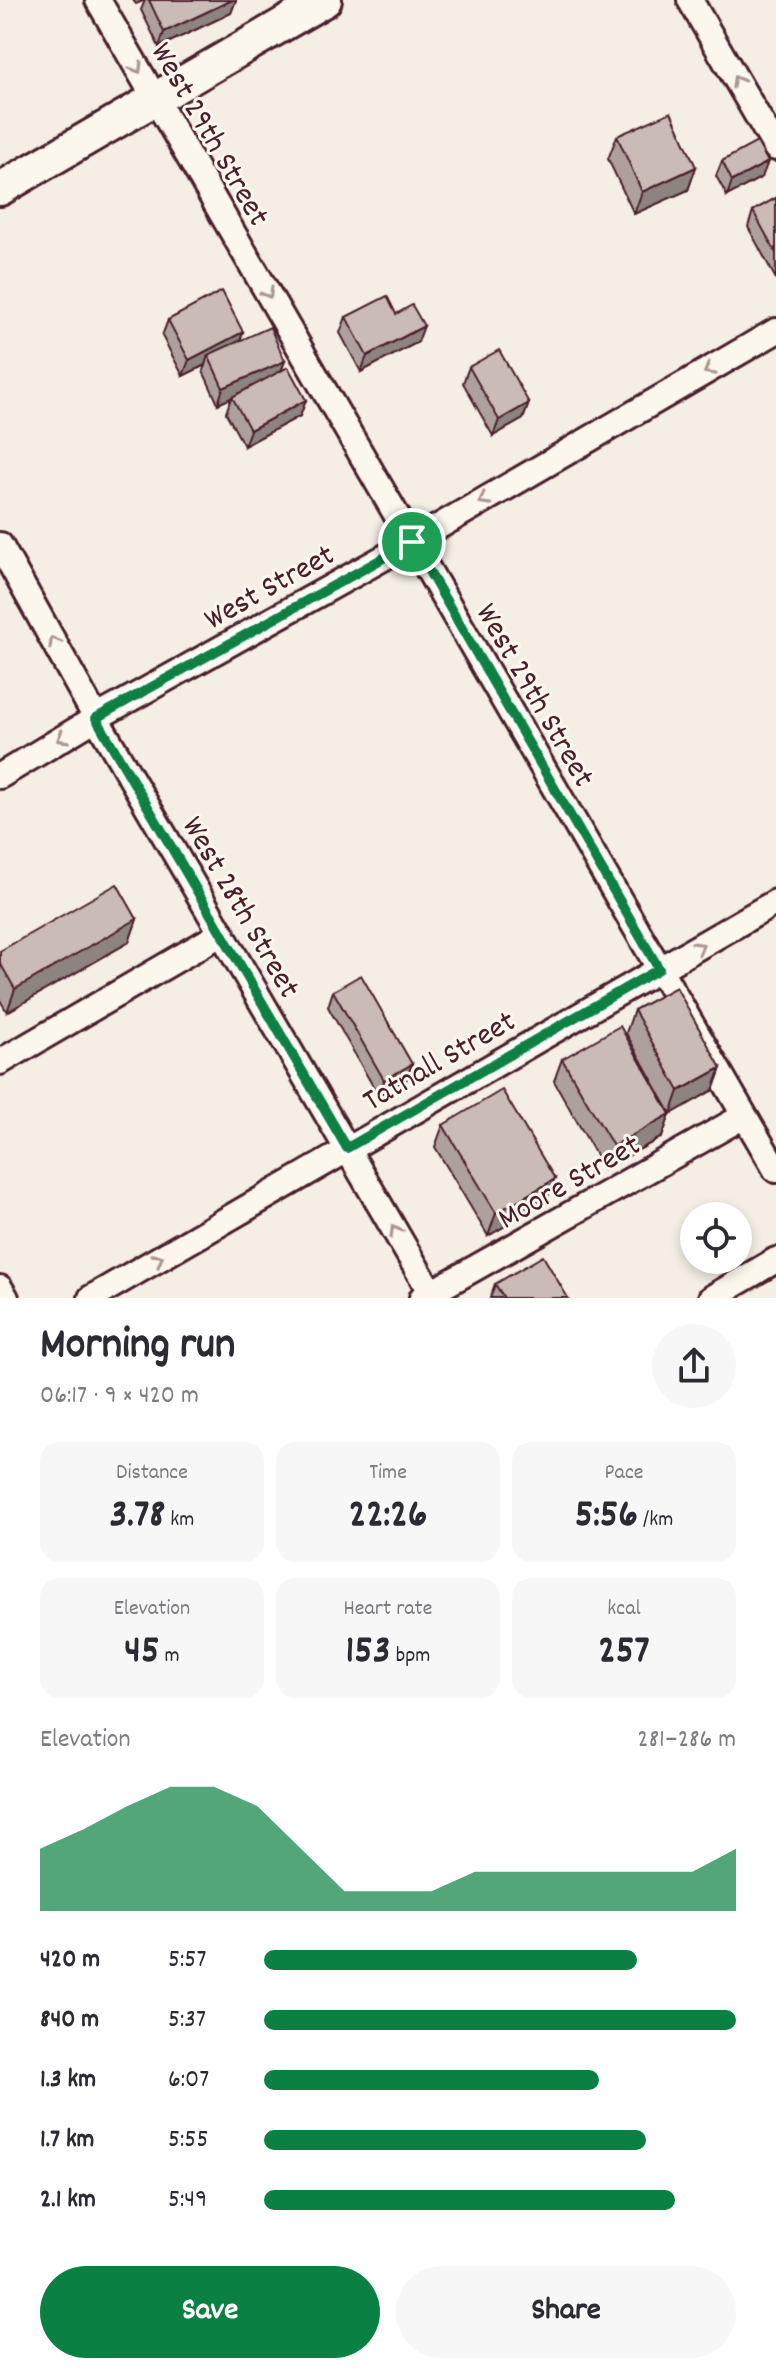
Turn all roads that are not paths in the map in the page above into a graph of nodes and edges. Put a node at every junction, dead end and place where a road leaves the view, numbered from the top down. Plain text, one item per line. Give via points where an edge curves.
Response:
1 (98, 0) edge
2 (325, 0) edge
3 (690, 0) edge
4 (155, 99) junction
5 (776, 148) edge
6 (0, 189) edge
7 (776, 331) edge
8 (412, 542) junction
9 (0, 545) edge
10 (96, 718) junction
11 (0, 776) edge
12 (776, 902) edge
13 (222, 933) junction
14 (659, 969) junction
15 (0, 1062) edge
16 (744, 1116) junction
17 (347, 1148) junction
18 (776, 1170) edge
19 (532, 1238) junction
20 (776, 1260) edge
21 (546, 1262) edge
22 (0, 1288) edge
23 (429, 1296) edge
24 (6, 1298) edge
25 (91, 1298) edge
26 (711, 1298) edge

1 -> 4 street, West 29th Street
2 - 4 main road
5 -> 3 street
4 - 6 main road
4 -> 8 street, West 29th Street
7 -> 8 street, West Street
8 - 10 street, West Street
8 - 14 street, West 29th Street
10 -> 9 street, West 28th Street
10 -> 11 street, West Street
10 - 13 street, West 28th Street
14 -> 12 street, Tatnall Street
13 - 15 street
13 - 17 street, West 28th Street
14 - 16 street, West 29th Street
14 - 17 street, Tatnall Street
16 - 18 street, West 29th Street
16 - 19 street, Moore Street
23 -> 17 street, West 28th Street
25 -> 17 street, Tatnall Street
19 - 21 street
19 - 23 street, Moore Street
20 - 26 street
22 - 24 street

